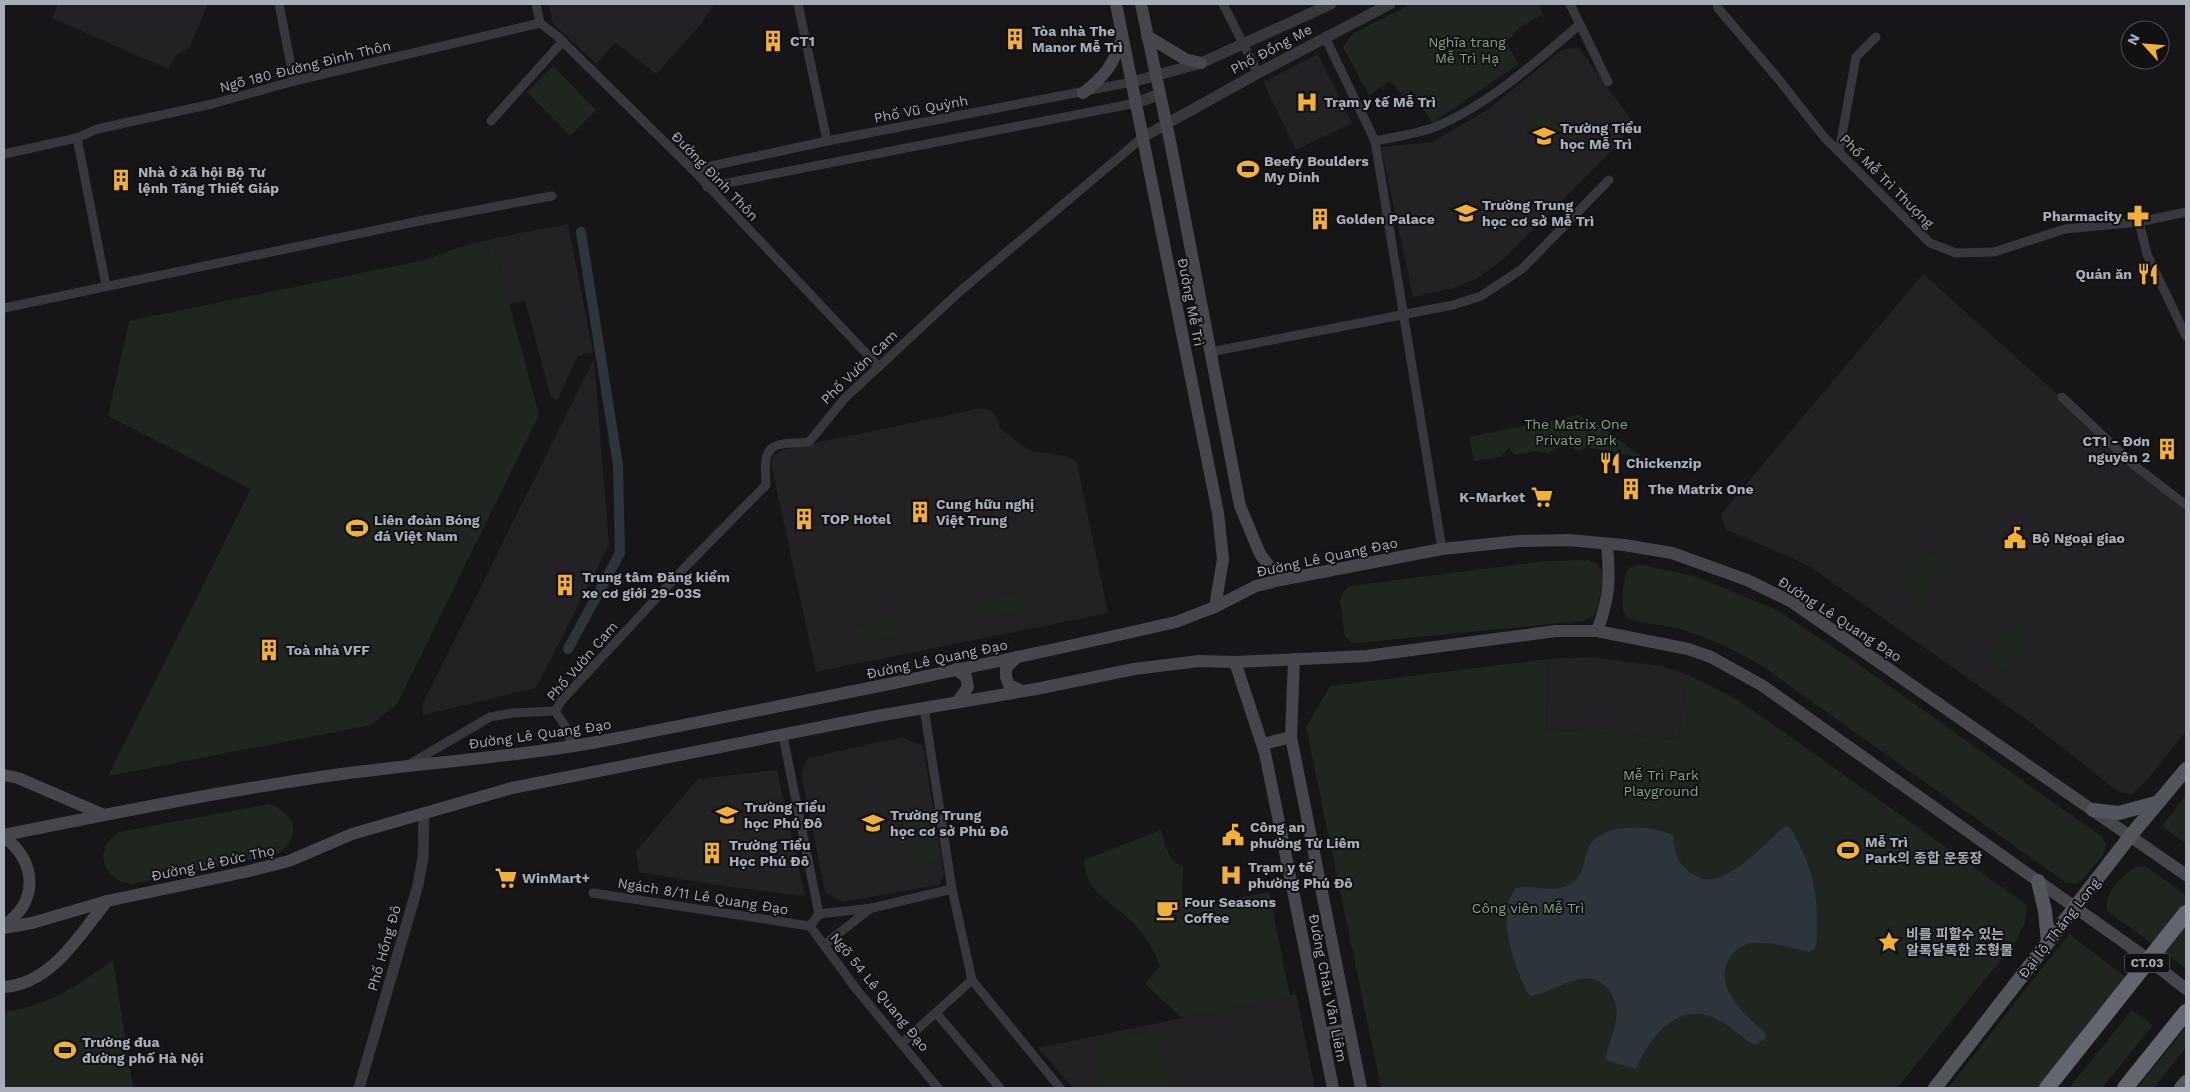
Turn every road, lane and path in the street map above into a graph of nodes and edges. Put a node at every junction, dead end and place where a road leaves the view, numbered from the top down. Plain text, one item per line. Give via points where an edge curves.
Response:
1 (279, 4) edge
2 (536, 4) edge
3 (798, 4) edge
4 (1116, 4) edge
5 (1141, 4) edge
6 (1223, 4) edge
7 (1331, 4) edge
8 (1390, 4) edge
9 (1570, 4) edge
10 (1717, 4) edge
11 (1377, 7) edge
12 (540, 23) junction
13 (1579, 25) junction
14 (1123, 35) junction
15 (1147, 36) junction
16 (1325, 37) junction
17 (1876, 37) dead end
18 (563, 41) junction
19 (1244, 44) junction
20 (1202, 63) junction
21 (1258, 73) junction
22 (1155, 76) junction
23 (294, 81) junction
24 (1132, 82) junction
25 (1608, 82) dead end
26 (1083, 93) junction
27 (1160, 94) junction
28 (1136, 103) junction
29 (490, 121) dead end
30 (1166, 122) junction
31 (1143, 137) junction
32 (77, 138) junction
33 (1375, 141) junction
34 (827, 142) junction
35 (1839, 152) junction
36 (4, 154) edge
37 (693, 170) junction
38 (1609, 180) dead end
39 (706, 187) junction
40 (552, 196) dead end
41 (2186, 212) edge
42 (2140, 222) junction
43 (106, 286) junction
44 (4, 308) edge
45 (1402, 314) junction
46 (2186, 336) edge
47 (1210, 352) junction
48 (879, 367) junction
49 (2062, 397) dead end
50 (2186, 505) edge
51 (1241, 508) junction
52 (1218, 513) junction
53 (1607, 544) junction
54 (1442, 549) junction
55 (1280, 580) junction
56 (1215, 607) junction
57 (1597, 631) junction
58 (1017, 657) junction
59 (1294, 659) junction
60 (1235, 662) junction
61 (956, 669) junction
62 (1022, 691) junction
63 (958, 701) junction
64 (924, 708) junction
65 (554, 711) junction
66 (782, 736) junction
67 (1291, 737) junction
68 (1263, 744) junction
69 (572, 745) junction
70 (406, 766) junction
71 (2186, 769) edge
72 (4, 775) edge
73 (2160, 801) junction
74 (2093, 810) junction
75 (424, 814) junction
76 (104, 815) junction
77 (2131, 835) junction
78 (4, 836) edge
79 (2186, 875) edge
80 (2038, 881) junction
81 (952, 889) junction
82 (592, 893) dead end
83 (107, 901) junction
84 (872, 908) junction
85 (2074, 908) junction
86 (819, 914) junction
87 (2186, 914) edge
88 (810, 926) junction
89 (4, 927) edge
90 (2048, 942) junction
91 (824, 945) junction
92 (972, 980) junction
93 (4, 987) edge
94 (2186, 989) edge
95 (2186, 1012) edge
96 (936, 1013) junction
97 (1349, 1029) junction
98 (1322, 1034) junction
99 (902, 1043) junction
100 (2186, 1082) edge
101 (360, 1088) edge
102 (938, 1088) edge
103 (1000, 1088) edge
104 (1060, 1088) edge
105 (1333, 1088) edge
106 (1361, 1088) edge
107 (1934, 1088) edge
108 (2047, 1088) edge
109 (2125, 1088) edge
110 (2181, 1088) edge

1 - 23 street
2 - 12 street
3 - 34 street
4 - 14 main road, Đường Mễ Trì
5 - 15 main road, Đường Mễ Trì
6 - 19 street
7 - 19 street, Phố Đồng Me
8 - 11 street, Phố Đồng Me
9 - 13 street
10 - 35 street, Phố Mễ Trì Thượng
11 - 16 street, Phố Đồng Me
12 - 18 street, Đường Đình Thôn
12 - 23 street, Ngõ 180 Đường Đình Thôn
13 - 25 street
13 - 33 street via 1488,98 1434,127
14 - 24 main road, Đường Mễ Trì
14 - 26 main road via 1108,70
15 - 20 main road via 1185,59
15 - 22 main road, Đường Mễ Trì
16 - 21 street, Phố Đồng Me
16 - 33 street
17 - 35 street via 1856,57
18 - 29 street
18 - 37 street, Đường Đình Thôn
19 - 20 street, Phố Đồng Me
19 - 21 street
20 - 22 street, Phố Đồng Me
21 - 30 street, Phố Đồng Me
22 - 24 street, Phố Vũ Quỳnh
22 - 27 main road, Đường Mễ Trì
23 - 32 street, Ngõ 180 Đường Đình Thôn via 212,104 97,129
24 - 26 street, Phố Vũ Quỳnh
24 - 28 main road, Đường Mễ Trì
26 - 34 street, Phố Vũ Quỳnh
27 - 28 street
27 - 30 main road, Đường Mễ Trì
28 - 31 main road, Đường Mễ Trì
28 - 39 street
30 - 31 street, Phố Đồng Me
30 - 47 main road, Đường Mễ Trì
31 - 48 street, Phố Vườn Cam via 958,292
31 - 52 main road, Đường Mễ Trì
32 - 36 street, Ngõ 180 Đường Đình Thôn
32 - 43 street
33 - 45 street
34 - 37 street, Phố Vũ Quỳnh
35 - 42 street, Phố Mễ Trì Thượng via 1930,243 1956,253 1994,252 2065,229
37 - 39 street, Đường Đình Thôn
38 - 45 street via 1522,269 1481,296 1453,306
39 - 48 street, Đường Đình Thôn
40 - 43 street
41 - 42 street, Phố Mễ Trì Thượng
42 - 46 street via 2147,254
43 - 44 street
45 - 47 street
45 - 54 street
47 - 51 main road, Đường Mễ Trì
48 - 65 street, Phố Vườn Cam via 840,403 809,442 778,444 768,451 764,459 766,485 689,563
49 - 50 street via 2135,466
51 - 52 main road
51 - 55 main road, Đường Mễ Trì via 1260,554
52 - 56 main road, Đường Mễ Trì via 1223,559
53 - 54 main road, Đường Lê Quang Đạo via 1519,541
53 - 57 main road via 1607,605
53 - 74 main road, Đường Lê Quang Đạo via 1654,550 1700,562 1792,602
54 - 55 main road, Đường Lê Quang Đạo
55 - 56 main road, Đường Lê Quang Đạo via 1256,586
56 - 58 main road, Đường Lê Quang Đạo via 1176,622
57 - 59 main road via 1556,631 1366,656
57 - 80 main road via 1688,649 1763,686
58 - 61 main road, Đường Lê Quang Đạo
58 - 62 main road via 1006,668 1006,677 1009,685
59 - 60 main road
59 - 67 main road, Đường Châu Văn Liêm
60 - 62 main road via 1199,661
60 - 68 main road, Đường Châu Văn Liêm
61 - 63 main road via 966,677 968,687
61 - 69 main road, Đường Lê Quang Đạo via 846,694
62 - 63 main road
63 - 64 main road
64 - 66 main road
64 - 81 street
65 - 69 street, Phố Vườn Cam
65 - 70 street via 490,717
66 - 75 main road via 512,788
66 - 86 street
67 - 68 main road
67 - 97 main road, Đường Châu Văn Liêm
68 - 98 main road, Đường Châu Văn Liêm
69 - 70 main road, Đường Lê Quang Đạo
70 - 76 main road via 285,782
71 - 73 main road, Đại lộ Thăng Long
72 - 76 main road
73 - 74 main road via 2119,813
73 - 77 main road, Đại lộ Thăng Long
74 - 77 main road, Đường Lê Quang Đạo
75 - 83 main road, Đường Lê Đức Thọ via 352,834 289,861
75 - 101 street, Phố Hồng Đô via 423,858 418,885
76 - 78 main road
77 - 79 main road, Đường Lê Quang Đạo
77 - 85 main road, Đại lộ Thăng Long
78 - 89 main road via 24,858 30,874 24,906
80 - 85 main road
80 - 90 main road via 2046,911
81 - 84 street
81 - 92 street
82 - 88 street, Ngách 8/11 Lê Quang Đạo
83 - 89 main road, Đường Lê Đức Thọ via 32,923
83 - 93 main road via 55,965 35,978
84 - 86 street
84 - 91 street
85 - 90 main road, Đại lộ Thăng Long
85 - 94 main road
86 - 88 street
87 - 108 highway, CT.03
88 - 91 street, Ngõ 54 Lê Quang Đạo
90 - 107 main road, Đại lộ Thăng Long
91 - 99 street, Ngõ 54 Lê Quang Đạo
92 - 96 street
92 - 104 street
95 - 109 highway
96 - 99 street
96 - 103 street
97 - 98 main road
97 - 106 main road, Đường Châu Văn Liêm
98 - 105 main road, Đường Châu Văn Liêm
99 - 102 street, Ngõ 54 Lê Quang Đạo
100 - 110 main road

